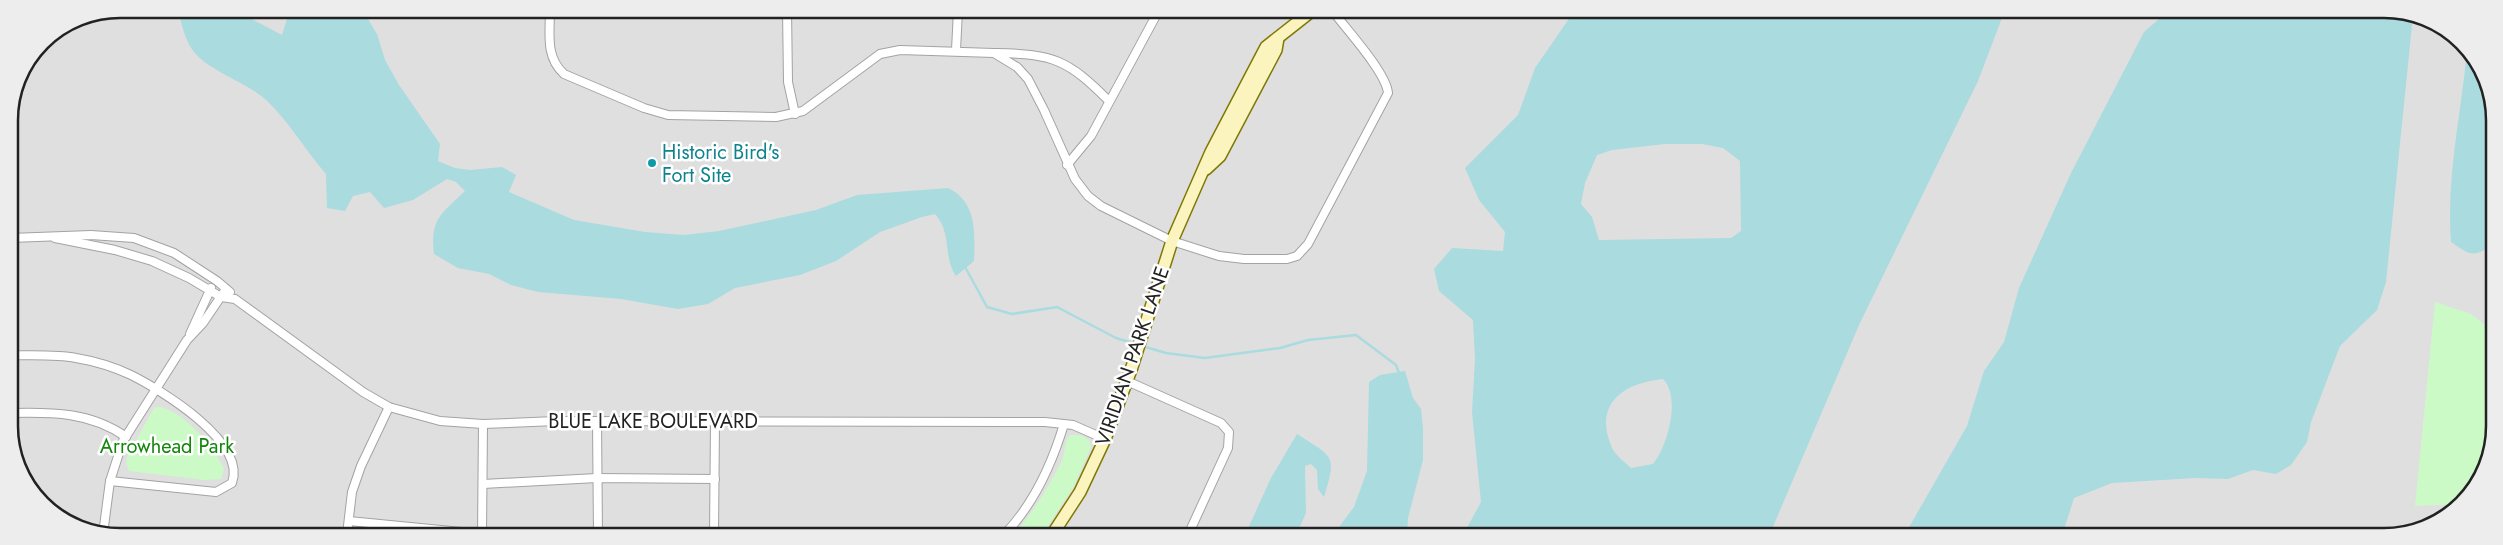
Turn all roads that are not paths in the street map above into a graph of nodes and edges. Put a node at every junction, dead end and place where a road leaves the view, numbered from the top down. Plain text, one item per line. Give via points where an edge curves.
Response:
1 (550, 18) edge
2 (787, 18) edge
3 (958, 18) edge
4 (1155, 18) edge
5 (1303, 18) edge
6 (1338, 18) edge
7 (956, 50) junction
8 (994, 53) junction
9 (1109, 101) junction
10 (795, 114) junction
11 (1067, 165) junction
12 (18, 238) edge
13 (55, 238) junction
14 (1172, 241) junction
15 (216, 280) junction
16 (226, 289) junction
17 (210, 290) junction
18 (221, 297) junction
19 (234, 299) junction
20 (187, 340) junction
21 (18, 355) edge
22 (1127, 381) junction
23 (155, 389) junction
24 (389, 407) junction
25 (18, 413) edge
26 (597, 421) junction
27 (715, 421) junction
28 (483, 424) junction
29 (1064, 424) junction
30 (126, 437) junction
31 (1105, 439) junction
32 (597, 478) junction
33 (715, 479) junction
34 (110, 481) junction
35 (483, 484) junction
36 (349, 521) junction
37 (104, 527) edge
38 (348, 528) edge
39 (419, 528) edge
40 (482, 528) edge
41 (598, 528) edge
42 (714, 528) edge
43 (1010, 528) edge
44 (1057, 528) edge
45 (1191, 528) edge

1 - 10 street via 550,50 557,68 572,79 644,108 668,115 758,118
2 - 10 street via 788,82
3 - 7 street
4 - 9 street
5 - 14 street, VIRIDIAN PARK LANE via 1278,38 1276,50 1220,156 1203,172
6 - 14 street via 1378,70 1388,94 1308,244 1297,256 1273,260 1205,254
7 - 8 street
7 - 10 street via 900,50 880,54
8 - 9 street via 1038,55 1064,63
8 - 11 street via 1017,67 1028,79
9 - 11 street via 1091,136
11 - 14 street via 1094,201
12 - 13 street, BLUE LAKE BOULEVARD
13 - 15 street, BLUE LAKE BOULEVARD via 91,235 134,238 174,253
13 - 17 street, BLUE LAKE BOULEVARD via 152,261
14 - 22 street, VIRIDIAN PARK LANE
15 - 16 street, BLUE LAKE BOULEVARD
15 - 17 street
16 - 18 street
16 - 19 street, BLUE LAKE BOULEVARD
17 - 18 street, BLUE LAKE BOULEVARD
17 - 20 street
18 - 19 street, BLUE LAKE BOULEVARD
18 - 20 street
19 - 24 street, BLUE LAKE BOULEVARD via 363,392
20 - 23 street
21 - 23 street via 74,357 130,375
22 - 31 street, VIRIDIAN PARK LANE
22 - 45 street via 1221,423 1229,432 1228,448
23 - 30 street
23 - 34 street via 214,433 234,467 232,483 216,492
24 - 28 street, BLUE LAKE BOULEVARD via 440,421
24 - 36 street via 361,466 352,492
25 - 30 street via 75,414 112,427
26 - 27 street, BLUE LAKE BOULEVARD
26 - 28 street, BLUE LAKE BOULEVARD
26 - 32 street
27 - 29 street, BLUE LAKE BOULEVARD via 1012,421
27 - 33 street
28 - 35 street
29 - 31 street, BLUE LAKE BOULEVARD
29 - 43 street via 1044,477
30 - 34 street
31 - 44 street, VIRIDIAN PARK LANE via 1080,492
32 - 33 street
32 - 35 street
32 - 41 street
33 - 42 street
34 - 37 street
35 - 40 street
36 - 38 street
36 - 39 street

